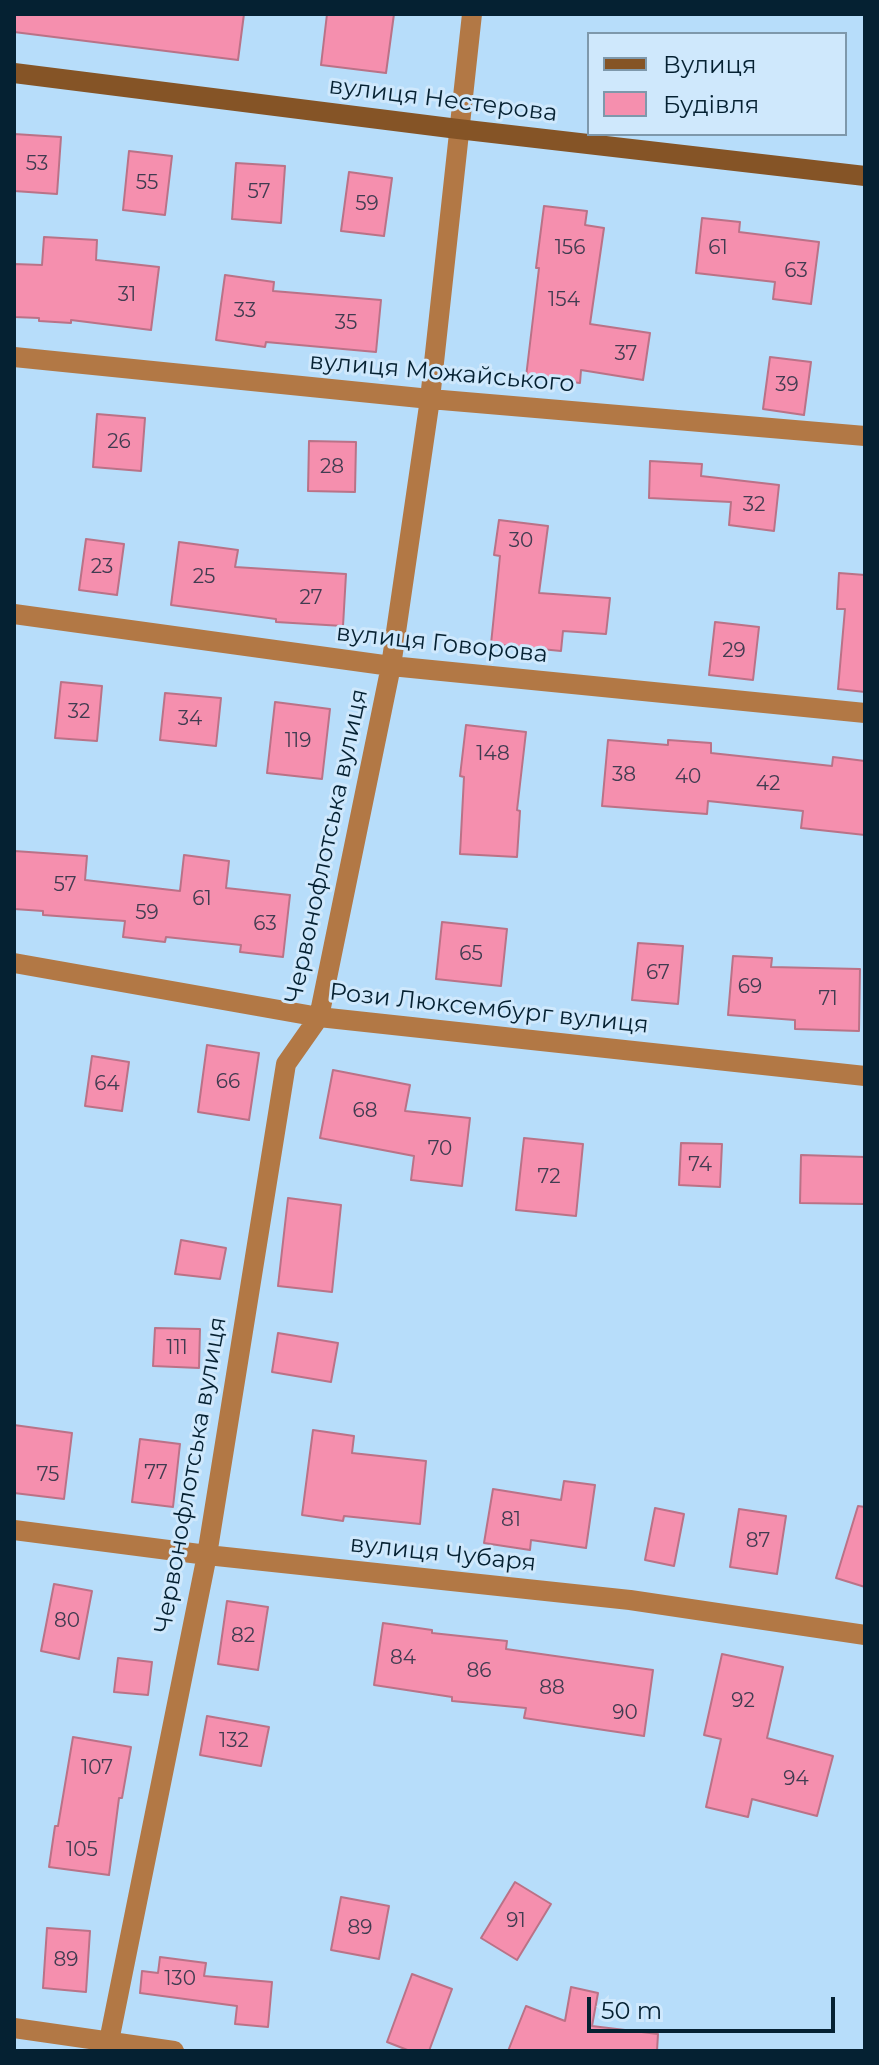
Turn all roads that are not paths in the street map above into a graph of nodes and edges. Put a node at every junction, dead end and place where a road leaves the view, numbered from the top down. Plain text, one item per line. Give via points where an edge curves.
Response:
1 (472, 14) edge
2 (14, 73) edge
3 (458, 129) junction
4 (865, 176) edge
5 (14, 357) edge
6 (430, 399) junction
7 (865, 436) edge
8 (14, 614) edge
9 (391, 666) junction
10 (865, 713) edge
11 (14, 963) edge
12 (319, 1017) junction
13 (865, 1076) edge
14 (14, 1530) edge
15 (207, 1555) junction
16 (865, 1635) edge
17 (14, 2028) edge
18 (108, 2046) edge
19 (174, 2051) edge

1 - 3 street, Червонофлотська вулиця
2 - 3 street, вулиця Нестерова
3 - 4 street, вулиця Нестерова
3 - 6 street, Червонофлотська вулиця
5 - 6 street, вулиця Можайського
6 - 7 street, вулиця Можайського
6 - 9 street, Червонофлотська вулиця
8 - 9 street, вулиця Говорова
9 - 10 street, вулиця Говорова
9 - 12 street, Червонофлотська вулиця
11 - 12 street, Рози Люксембург вулиця
12 - 13 street, Рози Люксембург вулиця
12 - 15 street, Червонофлотська вулиця via 286,1064
14 - 15 street, вулиця Чубаря
15 - 16 street, вулиця Чубаря via 630,1600
15 - 18 street, Червонофлотська вулиця
17 - 18 street
18 - 19 street

